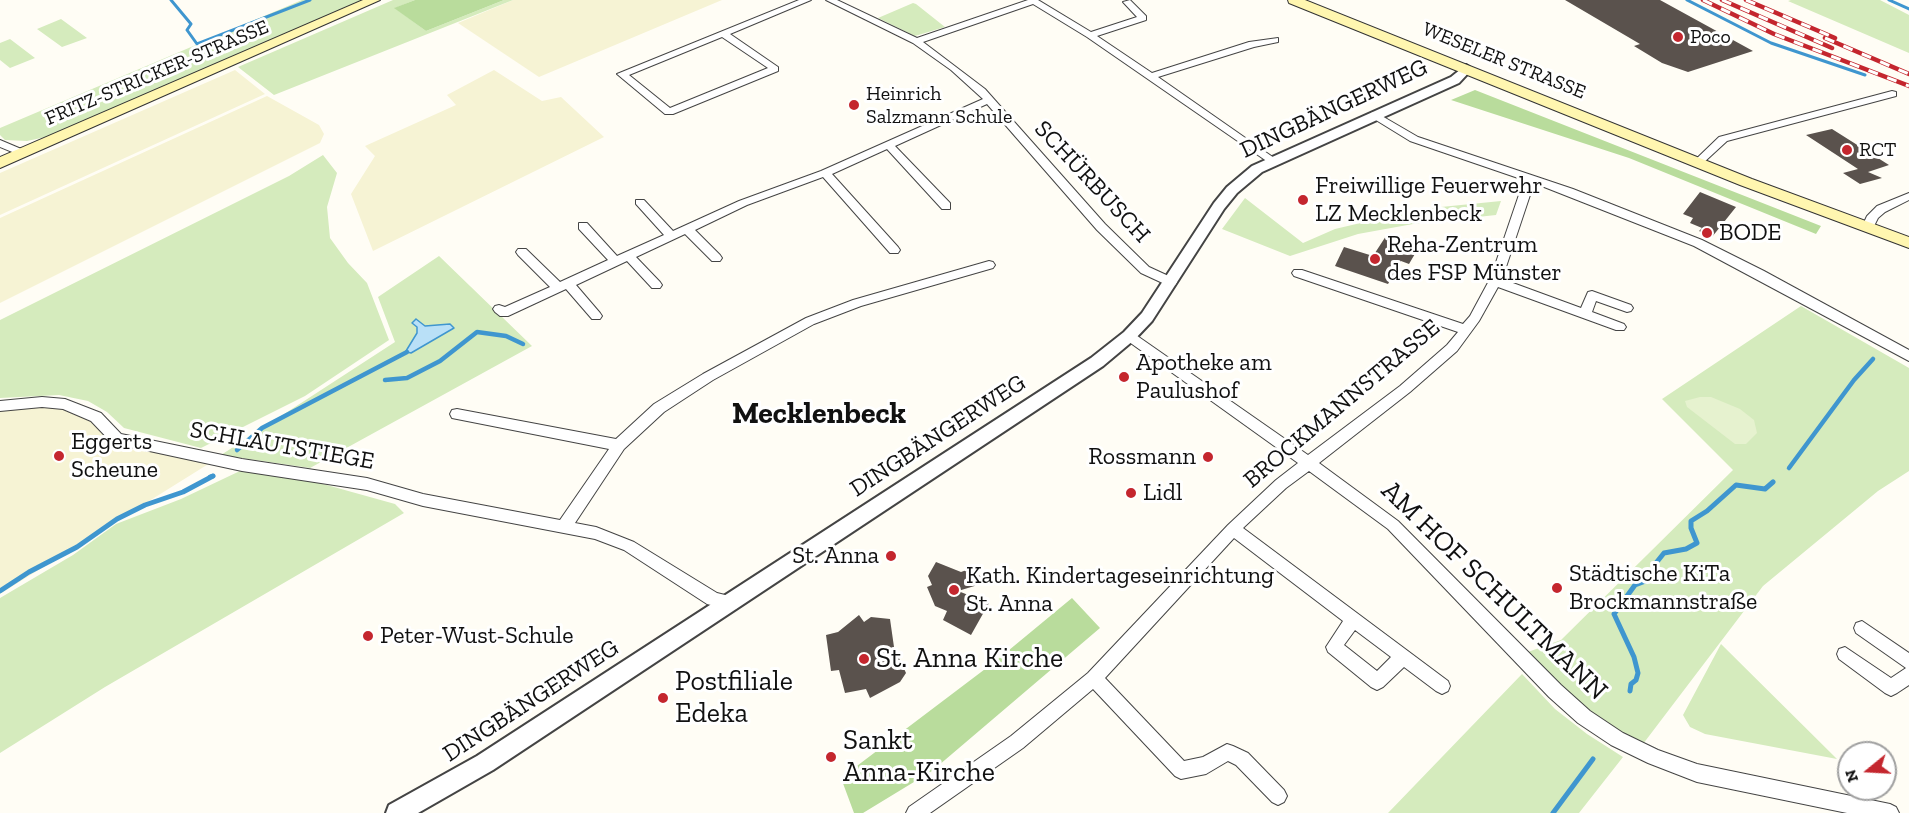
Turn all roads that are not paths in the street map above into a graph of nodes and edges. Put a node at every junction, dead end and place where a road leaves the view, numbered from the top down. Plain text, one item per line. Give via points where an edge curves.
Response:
1 (374, 0) edge
2 (807, 0) edge
3 (830, 0) edge
4 (1294, 0) edge
5 (1033, 1) edge
6 (1127, 2) dead end
7 (723, 33) junction
8 (1090, 35) junction
9 (1275, 40) dead end
10 (916, 41) junction
11 (1466, 69) junction
12 (1149, 77) junction
13 (1892, 94) dead end
14 (989, 100) junction
15 (1375, 115) junction
16 (0, 144) edge
17 (888, 144) junction
18 (22, 153) junction
19 (1272, 160) junction
20 (1698, 162) junction
21 (0, 163) edge
22 (825, 173) junction
23 (1530, 178) junction
24 (1909, 196) edge
25 (640, 202) dead end
26 (946, 206) dead end
27 (583, 226) dead end
28 (1868, 227) junction
29 (687, 229) junction
30 (672, 236) junction
31 (1909, 243) edge
32 (894, 250) dead end
33 (522, 252) dead end
34 (629, 255) junction
35 (716, 258) dead end
36 (616, 262) junction
37 (989, 265) dead end
38 (1298, 273) dead end
39 (1495, 280) junction
40 (1171, 282) junction
41 (563, 285) junction
42 (656, 285) dead end
43 (1627, 308) dead end
44 (499, 309) dead end
45 (1585, 314) junction
46 (596, 316) dead end
47 (1620, 327) dead end
48 (1467, 330) junction
49 (1130, 336) junction
50 (1909, 356) edge
51 (0, 406) edge
52 (458, 414) dead end
53 (619, 445) junction
54 (1308, 462) junction
55 (564, 525) junction
56 (1233, 529) junction
57 (731, 603) junction
58 (1353, 620) junction
59 (1862, 628) dead end
60 (1845, 654) dead end
61 (1403, 657) junction
62 (1909, 662) edge
63 (1909, 675) edge
64 (1094, 678) junction
65 (1442, 686) dead end
66 (1278, 796) dead end
67 (1862, 809) edge
68 (926, 810) edge
69 (397, 813) edge
70 (1890, 813) edge

1 - 18 main road, FRITZ-STRICKER-STRASSE
2 - 7 street
3 - 10 street, SCHÜRBUSCH
4 - 11 main road, WESELER STRASSE
5 - 8 street
5 - 10 street
6 - 8 street via 1143,18
7 - 7 street via 672,54 622,75 669,112 775,69
8 - 12 street
9 - 12 street
10 - 14 street, SCHÜRBUSCH
11 - 15 street, DINGBÄNGERWEG via 1455,80
11 - 20 main road, WESELER STRASSE
12 - 19 street
13 - 20 street via 1724,139
14 - 17 street
14 - 40 street, SCHÜRBUSCH via 1101,227 1145,270
15 - 19 street, DINGBÄNGERWEG
15 - 23 street via 1414,139
16 - 18 street
17 - 22 street
17 - 26 street
18 - 21 main road, FRITZ-STRICKER-STRASSE
19 - 40 street, DINGBÄNGERWEG via 1232,190
20 - 28 main road, WESELER STRASSE
22 - 29 street via 743,203
22 - 32 street
23 - 39 street, BROCKMANNSTRASSE
23 - 50 street via 1611,206 1698,243
24 - 28 street via 1876,213
25 - 30 street
27 - 36 street
28 - 31 main road, WESELER STRASSE
29 - 30 street
29 - 35 street
30 - 34 street
33 - 41 street
34 - 36 street
34 - 42 street
36 - 41 street
37 - 53 street via 857,303 810,321 659,408
38 - 48 street
39 - 45 street
39 - 48 street, BROCKMANNSTRASSE
40 - 49 street, DINGBÄNGERWEG
41 - 44 street via 504,313
41 - 46 street
43 - 45 street via 1592,295
45 - 47 street
48 - 54 street, BROCKMANNSTRASSE via 1428,371
49 - 54 street, AM HOF SCHULTMANN
49 - 57 street, DINGBÄNGERWEG
51 - 55 street, SCHLAUTSTIEGE via 65,404 96,417 117,439 242,465 367,484 423,500
52 - 53 street
53 - 55 street
54 - 56 street, BROCKMANNSTRASSE
54 - 67 street, AM HOF SCHULTMANN via 1393,525 1555,692 1617,739 1697,773
55 - 57 street, SCHLAUTSTIEGE via 629,546 713,599
56 - 58 street
56 - 64 street, BROCKMANNSTRASSE
57 - 69 street, DINGBÄNGERWEG via 484,762
58 - 61 street
58 - 61 street via 1334,647 1377,682
59 - 62 street
60 - 63 street via 1891,688
61 - 65 street
64 - 66 street via 1181,770 1206,765 1227,752 1242,759
64 - 68 street, BROCKMANNSTRASSE
67 - 70 street, AM HOF SCHULTMANN

